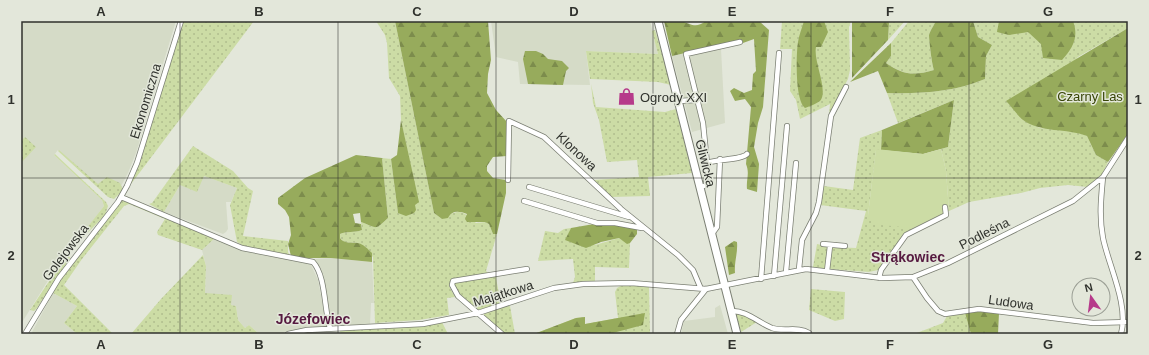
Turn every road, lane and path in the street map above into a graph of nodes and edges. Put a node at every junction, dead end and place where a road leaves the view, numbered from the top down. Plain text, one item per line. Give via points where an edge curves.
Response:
1 (181, 21) edge
2 (658, 21) edge
3 (740, 42) dead end
4 (779, 53) dead end
5 (846, 87) dead end
6 (698, 100) junction
7 (678, 101) junction
8 (787, 126) dead end
9 (1128, 138) edge
10 (747, 154) dead end
11 (720, 159) junction
12 (707, 163) junction
13 (796, 163) dead end
14 (1103, 177) junction
15 (508, 180) dead end
16 (127, 186) joint
17 (529, 187) dead end
18 (700, 187) junction
19 (121, 197) junction
20 (524, 201) dead end
21 (945, 207) dead end
22 (630, 217) junction
23 (643, 228) junction
24 (712, 234) junction
25 (823, 244) dead end
26 (830, 246) junction
27 (845, 246) dead end
28 (527, 269) dead end
29 (799, 269) junction
30 (827, 271) junction
31 (786, 272) junction
32 (774, 276) junction
33 (913, 277) junction
34 (879, 278) junction
35 (761, 279) junction
36 (725, 285) junction
37 (704, 289) junction
38 (731, 311) junction
39 (478, 313) junction
40 (1126, 322) edge
41 (330, 328) junction
42 (809, 333) edge
43 (25, 334) edge
44 (288, 334) edge
45 (502, 334) edge
46 (677, 334) edge
47 (737, 334) edge
48 (1121, 334) edge

1 - 16 street, Ekonomiczna via 137,163
2 - 7 main road, Gliwicka
3 - 6 street via 686,54
4 - 35 street
5 - 29 street via 832,113 818,206 802,240
6 - 7 street
6 - 12 street
7 - 18 main road, Gliwicka
8 - 32 street
9 - 14 street, Podleśna
10 - 11 street via 742,157
11 - 12 street
11 - 24 street via 717,227
12 - 18 street via 706,185
13 - 31 street
14 - 33 street, Podleśna via 1065,205 941,267
14 - 40 street via 1101,222
15 - 22 street, Klonowa via 509,121 544,137
16 - 19 street, Golejowska
17 - 22 street, Klonowa
18 - 24 main road, Gliwicka
19 - 41 street via 242,248 312,262 320,278
19 - 43 street, Golejowska via 63,272
20 - 23 street, Klonowa via 597,223
21 - 34 street via 946,214 906,235 881,270
22 - 23 street, Klonowa
23 - 37 street, Klonowa via 678,255 693,270
24 - 36 main road, Gliwicka
25 - 26 street
26 - 27 street
26 - 30 street
28 - 39 street via 453,281 456,295
29 - 30 street, Podleśna
29 - 31 street, Podleśna
30 - 34 street, Podleśna
31 - 32 street, Podleśna
32 - 35 street, Podleśna
33 - 34 street, Podleśna
33 - 40 street, Ludowa via 927,298 944,314 979,309 1093,323
35 - 36 street, Podleśna
36 - 37 street, Majątkowa
36 - 38 main road, Gliwicka
37 - 39 street, Majątkowa via 631,283 576,285 554,288
37 - 46 street via 681,320
38 - 42 street via 740,312 773,328 802,330
38 - 47 main road, Gliwicka
39 - 41 street, Majątkowa via 423,324
39 - 45 street
40 - 48 street
41 - 44 street, Majątkowa

